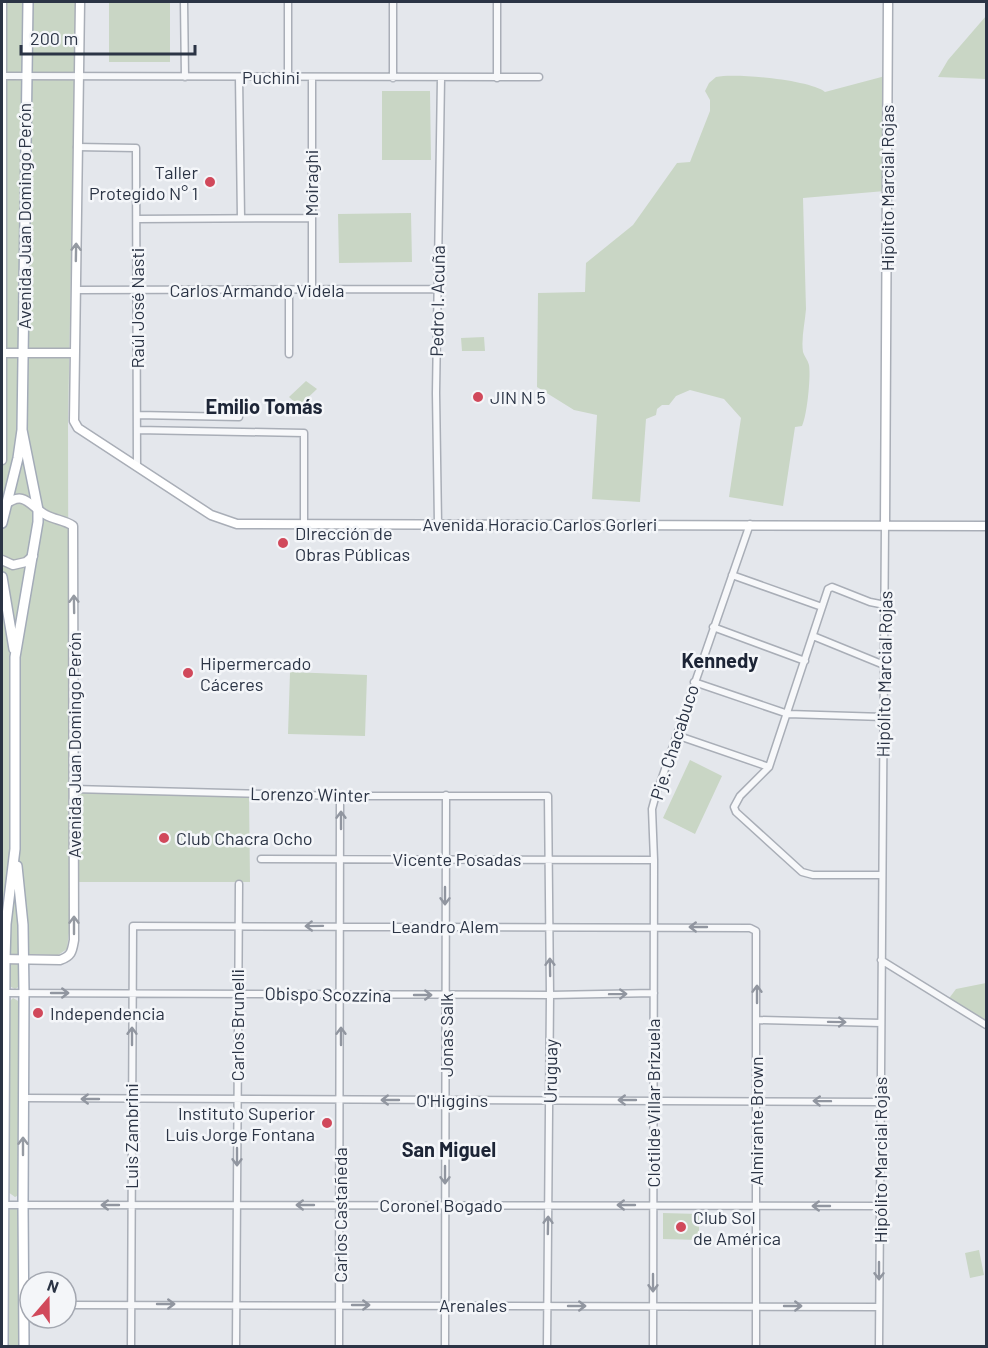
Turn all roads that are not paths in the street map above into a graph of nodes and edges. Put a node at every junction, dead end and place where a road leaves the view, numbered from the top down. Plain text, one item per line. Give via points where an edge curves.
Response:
1 (2, 2) edge
2 (28, 2) edge
3 (81, 2) edge
4 (184, 2) edge
5 (288, 2) edge
6 (393, 2) edge
7 (497, 2) edge
8 (888, 2) edge
9 (2, 76) edge
10 (25, 76) junction
11 (79, 77) junction
12 (185, 77) junction
13 (239, 77) junction
14 (288, 77) junction
15 (312, 77) junction
16 (393, 78) junction
17 (441, 78) junction
18 (497, 78) junction
19 (539, 78) dead end
20 (2, 104) edge
21 (77, 147) junction
22 (2, 205) edge
23 (311, 218) junction
24 (137, 219) junction
25 (241, 219) junction
26 (2, 259) edge
27 (438, 289) junction
28 (76, 290) junction
29 (137, 290) junction
30 (289, 290) junction
31 (312, 290) junction
32 (2, 309) edge
33 (2, 353) edge
34 (23, 353) junction
35 (74, 353) junction
36 (289, 354) dead end
37 (137, 415) junction
38 (239, 417) dead end
39 (22, 430) junction
40 (137, 430) junction
41 (2, 460) edge
42 (137, 468) junction
43 (4, 506) edge
44 (38, 510) junction
45 (2, 523) edge
46 (304, 524) junction
47 (438, 524) junction
48 (750, 524) junction
49 (885, 525) junction
50 (987, 526) edge
51 (33, 556) junction
52 (2, 560) edge
53 (732, 575) junction
54 (2, 577) edge
55 (885, 604) junction
56 (822, 607) junction
57 (713, 627) junction
58 (813, 636) junction
59 (15, 657) junction
60 (805, 661) junction
61 (884, 665) junction
62 (694, 682) junction
63 (788, 714) junction
64 (884, 717) junction
65 (676, 735) junction
66 (770, 767) junction
67 (73, 789) junction
68 (446, 795) junction
69 (340, 796) junction
70 (548, 796) joint
71 (15, 849) junction
72 (261, 859) dead end
73 (341, 859) junction
74 (445, 859) junction
75 (549, 860) junction
76 (654, 860) junction
77 (882, 875) junction
78 (239, 884) dead end
79 (133, 926) joint
80 (341, 926) junction
81 (446, 926) junction
82 (550, 926) junction
83 (238, 927) junction
84 (654, 927) junction
85 (756, 931) joint
86 (3, 959) edge
87 (23, 959) junction
88 (881, 960) junction
89 (3, 993) edge
90 (24, 993) junction
91 (132, 993) junction
92 (237, 993) junction
93 (654, 993) junction
94 (341, 995) junction
95 (446, 995) junction
96 (550, 995) junction
97 (757, 1020) junction
98 (881, 1023) junction
99 (987, 1025) edge
100 (23, 1098) junction
101 (131, 1099) junction
102 (237, 1099) junction
103 (340, 1100) junction
104 (445, 1100) junction
105 (549, 1100) junction
106 (653, 1100) junction
107 (756, 1101) junction
108 (880, 1102) junction
109 (3, 1204) edge
110 (22, 1204) junction
111 (131, 1205) junction
112 (236, 1205) junction
113 (340, 1205) junction
114 (445, 1205) junction
115 (548, 1205) junction
116 (653, 1205) junction
117 (756, 1205) junction
118 (880, 1206) junction
119 (25, 1270) edge
120 (131, 1304) junction
121 (236, 1304) junction
122 (78, 1305) edge
123 (339, 1305) junction
124 (446, 1305) junction
125 (2, 1306) edge
126 (547, 1306) junction
127 (653, 1306) junction
128 (756, 1306) junction
129 (879, 1307) junction
130 (25, 1330) edge
131 (3, 1347) edge
132 (24, 1347) edge
133 (131, 1347) edge
134 (236, 1347) edge
135 (339, 1347) edge
136 (445, 1347) edge
137 (547, 1347) edge
138 (653, 1347) edge
139 (756, 1347) edge
140 (879, 1347) edge

1 - 9 main road, Avenida Juan Domingo Perón
2 - 10 main road, Avenida Juan Domingo Perón
3 - 11 main road
4 - 12 street
5 - 14 street
6 - 16 street
7 - 18 street
8 - 49 main road, Hipólito Marcial Rojas
9 - 10 street, Puchini
9 - 20 main road, Avenida Juan Domingo Perón
10 - 11 street, Puchini
10 - 34 main road, Avenida Juan Domingo Perón
11 - 12 street, Puchini
11 - 21 main road
12 - 13 street, Puchini
13 - 14 street, Puchini
13 - 25 street
14 - 15 street, Puchini
15 - 16 street, Puchini
15 - 23 street, Moiraghi
16 - 17 street, Puchini
17 - 18 street, Puchini
17 - 27 street, Pedro I. Acuña
18 - 19 street, Puchini
20 - 22 main road, Avenida Juan Domingo Perón
21 - 24 street, Raúl José Nasti via 136,147
28 -> 21 main road
22 - 26 main road, Avenida Juan Domingo Perón
23 - 25 street
23 - 31 street, Moiraghi
24 - 25 street
24 - 29 street, Raúl José Nasti
26 - 32 main road, Avenida Juan Domingo Perón
27 - 31 street, Carlos Armando Videla
27 - 47 street, Pedro I. Acuña
28 - 29 street, Carlos Armando Videla
28 - 35 main road
29 - 30 street, Carlos Armando Videla
29 - 37 street, Raúl José Nasti
30 - 31 street, Carlos Armando Videla
30 - 36 street
32 - 33 main road, Avenida Juan Domingo Perón
33 - 34 main road
33 - 41 main road, Avenida Juan Domingo Perón
34 - 35 main road
34 - 39 main road, Avenida Juan Domingo Perón
35 - 42 main road, Avenida Horacio Carlos Gorleri via 74,421 78,428
37 - 38 street
37 - 40 street, Raúl José Nasti
39 - 43 main road, Avenida Juan Domingo Perón
39 - 44 main road, Avenida Juan Domingo Perón
40 - 42 street, Raúl José Nasti
40 - 46 street via 304,433
42 - 46 main road, Avenida Horacio Carlos Gorleri via 223,520 237,524
43 - 44 main road via 13,499 25,500
43 - 45 main road, Avenida Juan Domingo Perón
44 - 51 main road, Avenida Juan Domingo Perón
67 -> 44 main road, Avenida Juan Domingo Perón via 74,526
46 - 47 main road, Avenida Horacio Carlos Gorleri
47 - 48 main road, Avenida Horacio Carlos Gorleri
48 - 49 main road, Avenida Horacio Carlos Gorleri
48 - 53 street, Pje. Chacabuco
49 - 50 main road, Avenida Horacio Carlos Gorleri
49 - 55 street, Hipólito Marcial Rojas
51 - 52 main road via 13,565
51 - 59 main road, Avenida Juan Domingo Perón
53 - 56 street
53 - 57 street, Pje. Chacabuco
54 - 59 main road, Avenida Juan Domingo Perón
55 - 56 street via 830,587
55 - 61 street, Hipólito Marcial Rojas
56 - 58 street
57 - 60 street
57 - 62 street, Pje. Chacabuco
58 - 60 street
58 - 61 street
59 - 71 main road, Avenida Juan Domingo Perón
60 - 63 street
61 - 64 street, Hipólito Marcial Rojas
62 - 63 street
62 - 65 street, Pje. Chacabuco
63 - 64 street
63 - 66 street
64 - 77 street, Hipólito Marcial Rojas
65 - 66 street
65 - 76 street, Pje. Chacabuco via 652,809
66 - 77 street via 740,796 734,807 736,812 802,872
67 - 69 street, Lorenzo Winter
87 -> 67 main road, Avenida Juan Domingo Perón via 60,960 72,953
68 - 69 street, Lorenzo Winter
68 - 70 street, Lorenzo Winter
68 - 74 street, Jonas Salk
73 -> 69 street, Carlos Castañeda
70 - 75 street, Uruguay
71 - 86 main road, Avenida Juan Domingo Perón
71 - 87 main road, Avenida Juan Domingo Perón
72 - 73 street, Vicente Posadas
73 - 74 street, Vicente Posadas
73 - 80 street, Carlos Castañeda
74 - 75 street, Vicente Posadas
74 -> 81 street, Jonas Salk
75 - 76 street, Vicente Posadas
75 - 82 street, Uruguay
76 - 84 street, Clotilde Villar Brizuela
77 - 88 street, Hipólito Marcial Rojas
78 - 83 street, Carlos Brunelli
79 - 83 street, Leandro Alem
79 - 91 street, Luis Zambrini
80 - 81 street, Leandro Alem
80 -> 83 street, Leandro Alem
80 - 94 street, Carlos Castañeda
81 - 82 street, Leandro Alem
81 - 95 street, Jonas Salk
82 - 84 street, Leandro Alem
96 -> 82 street, Uruguay
83 - 92 street, Carlos Brunelli
85 -> 84 street, Leandro Alem
84 - 93 street, Clotilde Villar Brizuela
97 -> 85 street, Almirante Brown
86 - 87 main road
86 - 89 main road, Avenida Juan Domingo Perón
87 - 90 main road, Avenida Juan Domingo Perón
88 - 98 street, Hipólito Marcial Rojas
88 - 99 street
89 - 90 street, Obispo Scozzina
89 - 109 main road, Avenida Juan Domingo Perón
90 -> 91 street, Obispo Scozzina
90 - 100 main road, Avenida Juan Domingo Perón
91 - 92 street, Obispo Scozzina
101 -> 91 street, Luis Zambrini
92 - 94 street, Obispo Scozzina
92 - 102 street, Carlos Brunelli
96 -> 93 street, Obispo Scozzina
93 - 106 street, Clotilde Villar Brizuela
94 -> 95 street, Obispo Scozzina
103 -> 94 street, Carlos Castañeda
95 - 96 street, Obispo Scozzina
95 - 104 street, Jonas Salk
96 - 105 street, Uruguay
97 -> 98 street
97 - 107 street, Almirante Brown
98 - 108 street, Hipólito Marcial Rojas
101 -> 100 street, O'Higgins
110 -> 100 main road, Avenida Juan Domingo Perón
101 - 102 street, O'Higgins
101 - 111 street, Luis Zambrini
102 - 103 street, O'Higgins
102 -> 112 street, Carlos Brunelli
104 -> 103 street, O'Higgins
103 - 113 street, Carlos Castañeda
104 - 105 street, O'Higgins
104 -> 114 street, Jonas Salk
106 -> 105 street, O'Higgins
105 - 115 street, Uruguay
106 - 107 street, O'Higgins
106 - 116 street, Clotilde Villar Brizuela
108 -> 107 street, O'Higgins
107 - 117 street, Almirante Brown
108 - 118 street, Hipólito Marcial Rojas
109 - 110 street, Coronel Bogado
109 - 125 main road, Avenida Juan Domingo Perón
111 -> 110 street, Coronel Bogado
110 - 119 main road, Avenida Juan Domingo Perón
111 - 112 street, Coronel Bogado
111 - 120 street, Luis Zambrini
113 -> 112 street, Coronel Bogado
112 - 121 street, Carlos Brunelli
113 - 114 street, Coronel Bogado
113 - 123 street, Carlos Castañeda
114 - 115 street, Coronel Bogado
114 - 124 street, Jonas Salk
116 -> 115 street, Coronel Bogado
126 -> 115 street, Uruguay
116 - 117 street, Coronel Bogado
116 -> 127 street, Clotilde Villar Brizuela
118 -> 117 street, Coronel Bogado
117 - 128 street, Almirante Brown
118 -> 129 street, Hipólito Marcial Rojas
120 -> 121 street, Arenales
120 - 122 street, Arenales
120 - 133 street, Luis Zambrini
121 - 123 street, Arenales
121 - 134 street, Carlos Brunelli
123 -> 124 street, Arenales
123 - 135 street, Carlos Castañeda
124 - 126 street, Arenales
124 - 136 street, Jonas Salk
125 - 131 main road, Avenida Juan Domingo Perón
126 -> 127 street, Arenales
126 - 137 street, Uruguay
127 - 128 street, Arenales
127 - 138 street, Clotilde Villar Brizuela
128 -> 129 street, Arenales
128 - 139 street, Almirante Brown
129 - 140 street, Hipólito Marcial Rojas
130 - 132 main road, Avenida Juan Domingo Perón

